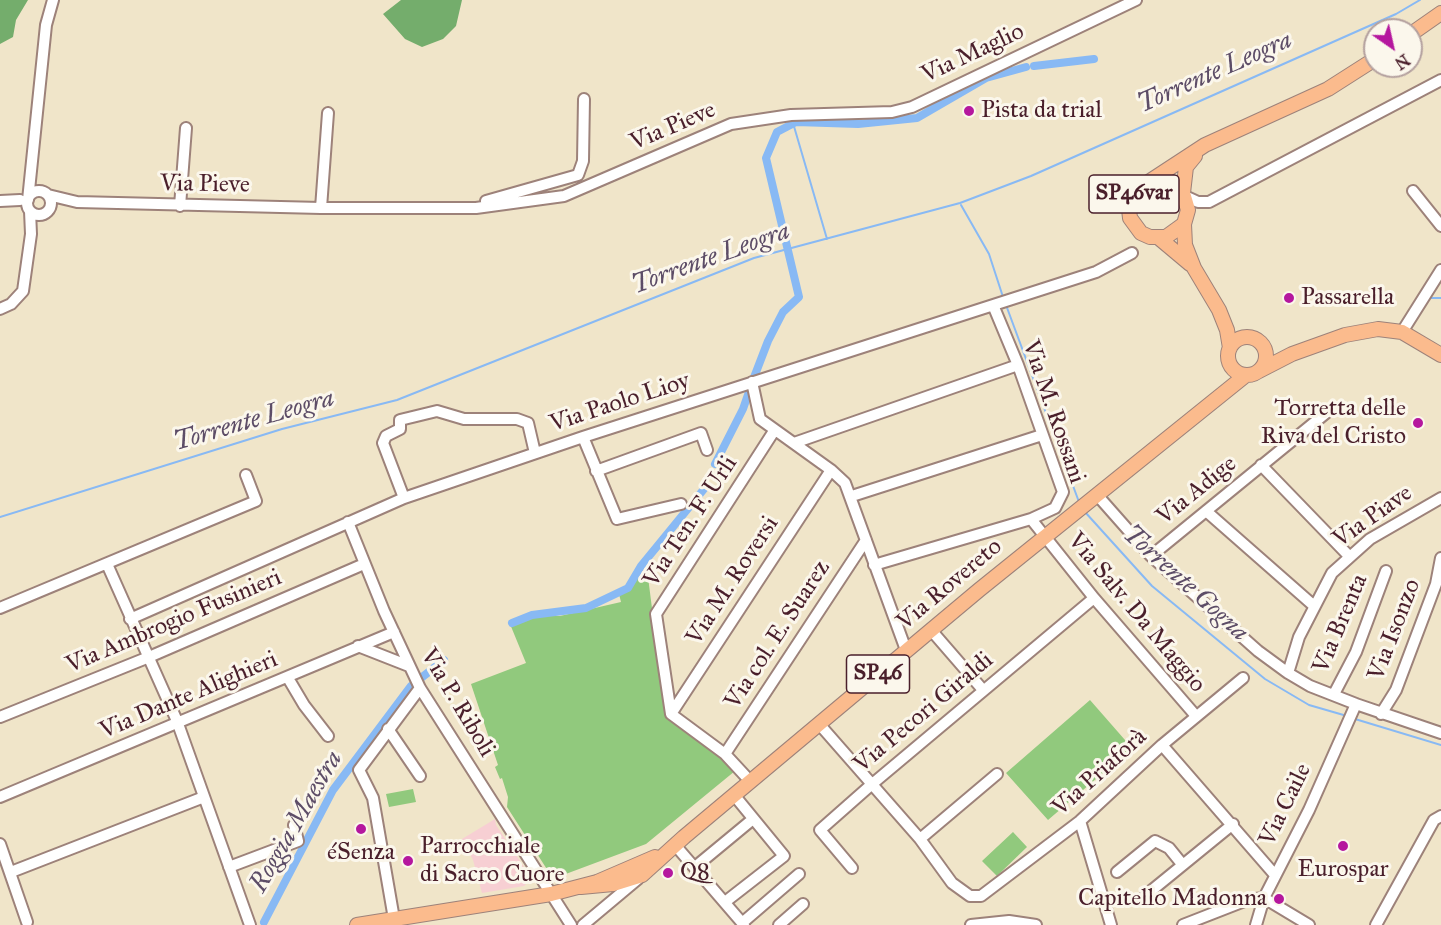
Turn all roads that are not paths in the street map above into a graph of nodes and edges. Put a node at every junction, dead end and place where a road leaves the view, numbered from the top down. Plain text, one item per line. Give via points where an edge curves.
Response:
1 (52, 0) edge
2 (1136, 0) edge
3 (1437, 16) edge
4 (1423, 26) edge
5 (1363, 67) edge
6 (1441, 80) edge
7 (584, 99) dead end
8 (892, 112) joint
9 (328, 113) dead end
10 (186, 128) dead end
11 (1222, 139) junction
12 (32, 173) junction
13 (1150, 181) junction
14 (1413, 191) dead end
15 (44, 193) junction
16 (1184, 194) junction
17 (0, 201) edge
18 (77, 202) junction
19 (26, 204) junction
20 (180, 206) junction
21 (321, 208) junction
22 (476, 208) junction
23 (46, 212) junction
24 (1184, 224) junction
25 (1441, 226) edge
26 (31, 234) junction
27 (1159, 238) junction
28 (1132, 253) dead end
29 (1194, 268) junction
30 (1441, 270) edge
31 (1001, 302) junction
32 (0, 309) edge
33 (1219, 310) junction
34 (1402, 332) junction
35 (1248, 337) junction
36 (1262, 344) junction
37 (1229, 354) junction
38 (1292, 354) junction
39 (1441, 355) edge
40 (1018, 365) junction
41 (1252, 374) junction
42 (752, 382) junction
43 (1214, 399) junction
44 (1326, 413) dead end
45 (774, 431) junction
46 (1042, 435) junction
47 (583, 436) junction
48 (794, 443) junction
49 (707, 450) dead end
50 (535, 453) junction
51 (1261, 465) junction
52 (831, 470) junction
53 (596, 471) junction
54 (246, 476) dead end
55 (852, 496) junction
56 (404, 498) junction
57 (1441, 498) edge
58 (1093, 499) junction
59 (681, 504) dead end
60 (1206, 511) junction
61 (1031, 519) junction
62 (348, 522) junction
63 (1046, 535) junction
64 (866, 540) junction
65 (1151, 556) junction
66 (1349, 556) junction
67 (1441, 558) edge
68 (107, 564) junction
69 (364, 564) junction
70 (874, 565) junction
71 (1386, 571) dead end
72 (1094, 598) junction
73 (1313, 605) junction
74 (0, 608) edge
75 (130, 619) junction
76 (931, 630) junction
77 (394, 632) junction
78 (358, 646) junction
79 (906, 650) junction
80 (148, 657) junction
81 (409, 666) junction
82 (1288, 673) junction
83 (288, 678) junction
84 (1244, 678) dead end
85 (420, 688) junction
86 (983, 690) junction
87 (1334, 694) junction
88 (1355, 707) junction
89 (671, 714) junction
90 (1382, 714) junction
91 (1196, 716) junction
92 (0, 717) edge
93 (177, 721) junction
94 (820, 725) junction
95 (388, 729) junction
96 (1441, 733) edge
97 (328, 736) dead end
98 (1162, 745) junction
99 (725, 754) junction
100 (997, 774) dead end
101 (420, 776) dead end
102 (750, 782) junction
103 (871, 784) junction
104 (734, 795) junction
105 (0, 797) edge
106 (204, 797) junction
107 (1441, 816) edge
108 (753, 819) junction
109 (1080, 821) junction
110 (1233, 824) junction
111 (294, 825) dead end
112 (920, 839) junction
113 (0, 844) edge
114 (672, 848) junction
115 (1182, 864) junction
116 (229, 867) junction
117 (695, 867) junction
118 (852, 868) dead end
119 (642, 871) junction
120 (11, 872) junction
121 (1117, 872) dead end
122 (799, 874) dead end
123 (1275, 875) junction
124 (581, 887) junction
125 (617, 889) junction
126 (551, 894) junction
127 (1146, 895) dead end
128 (1264, 898) junction
129 (725, 902) junction
130 (803, 904) dead end
131 (394, 919) junction
132 (27, 922) dead end
133 (743, 924) edge
134 (250, 925) edge
135 (357, 925) edge
136 (572, 925) edge
137 (583, 925) edge
138 (779, 925) edge
139 (971, 925) edge
140 (1036, 925) edge
141 (1111, 925) edge
142 (1183, 925) edge
143 (1256, 925) edge
144 (1309, 925) edge
145 (1376, 925) edge

1 - 12 street via 46,25
2 - 8 street, Via Maglio via 912,107
3 - 4 main road
5 - 11 main road, SP46var via 1328,89
6 - 16 street via 1209,202 1198,202
7 - 22 street, Via Pieve via 583,161 578,175 487,201
8 - 22 street, Via Pieve via 791,115 731,124 564,196
9 - 21 street
10 - 20 street
11 - 13 main road, SP46var via 1205,145
11 - 16 main road, SP46var via 1190,160 1183,178
12 - 15 street
12 - 19 street
13 - 16 main road, SP46var via 1169,181
13 - 27 main road, SP46var via 1135,191 1130,218 1141,233
14 - 25 street
15 - 18 street, Via Pieve
15 - 19 street via 33,194
15 - 23 street via 51,202
16 - 24 main road, SP46var via 1188,210
17 - 19 street
18 - 20 street, Via Pieve
18 - 23 street, Via Pieve
19 - 23 street
19 - 26 street
20 - 21 street, Via Pieve
21 - 22 street, Via Pieve
23 - 26 street
24 - 27 main road, SP46var via 1173,234
24 - 29 main road, SP46var via 1185,245
26 - 32 street via 23,291
27 - 29 main road, SP46var
28 - 31 street, Via Paolo Lioy via 1096,272
29 - 33 main road, SP46var
30 - 34 street
31 - 40 street, Via M. Rossani
31 - 42 street, Via Paolo Lioy
33 - 35 main road, SP46var
33 - 37 main road, SP46var via 1227,330
34 - 38 main road, SP46 via 1378,328 1358,331
34 - 39 main road, SP46
35 - 36 main road, SP46var
35 - 37 main road via 1238,340
36 - 38 main road
36 - 41 main road via 1266,359
37 - 41 main road via 1235,370
37 - 43 main road, SP46 via 1227,377
38 - 41 main road, SP46
40 - 46 street, Via M. Rossani
40 - 48 street
41 - 43 main road, SP46
42 - 45 street via 760,419
42 - 47 street, Via Paolo Lioy
43 - 58 main road, SP46
44 - 51 street, Via Adige
45 - 48 street
45 - 89 street, Via Ten. F. Urli via 656,614
46 - 55 street
46 - 61 street, Via M. Rossani via 1063,492 1055,508
47 - 50 street, Via Paolo Lioy
47 - 53 street
48 - 52 street
49 - 53 street via 701,433
50 - 56 street, Via Paolo Lioy
50 - 56 street via 528,423 517,420 464,419 437,411 400,420 400,429 386,436 383,443
51 - 60 street, Via Adige
51 - 66 street
52 - 55 street
52 - 89 street, Via M. Roversi
53 - 59 street via 617,519
54 - 68 street via 256,501
55 - 64 street
56 - 62 street, Via Paolo Lioy
57 - 66 street, Via Piave
58 - 63 main road, Via Rovereto / SP46
58 - 65 street
60 - 65 street, Via Adige
60 - 73 street
61 - 63 street, Via Salv. Da Maggio
61 - 70 street, Via M. Rossani
62 - 69 street, Via P. Riboli
62 - 75 street, Via Paolo Lioy
63 - 72 street, Via Salv. Da Maggio
63 - 76 main road, Via Rovereto / SP46
64 - 70 street
64 - 99 street, Via col. E. Suarez
65 - 82 street
66 - 73 street, Via Piave via 1332,573
67 - 90 street, Via Isonzo via 1436,584 1412,648
68 - 74 street
68 - 75 street
69 - 77 street, Via P. Riboli
69 - 80 street, Via Ambrogio Fusinieri
70 - 79 street
71 - 87 street, Via Brenta via 1356,652
72 - 86 street, Via Pecori Giraldi
72 - 91 street, Via Salv. Da Maggio
73 - 82 street, Via Piave
75 - 80 street
76 - 79 main road, Via Rovereto / SP46
76 - 86 street
77 - 78 street, Via Dante Alighieri
77 - 81 street, Via P. Riboli
78 - 81 street
78 - 83 street, Via Dante Alighieri
79 - 94 main road, Via Rovereto / SP46
80 - 92 street, Via Ambrogio Fusinieri
80 - 93 street
81 - 85 street, Via P. Riboli
82 - 87 street
83 - 93 street, Via Dante Alighieri
83 - 97 street
84 - 91 street, Via Priaforà
85 - 95 street
85 - 126 street, Via P. Riboli
86 - 103 street, Via Pecori Giraldi
87 - 88 street
88 - 90 street
88 - 123 street, Via Caile
89 - 99 street
90 - 96 street
91 - 98 street, Via Priaforà
93 - 105 street, Via Dante Alighieri
93 - 106 street
94 - 102 main road, Via Rovereto / SP46
94 - 103 street
95 - 101 street
95 - 131 street via 359,770 373,798
98 - 109 street, Via Priaforà
98 - 110 street
99 - 102 street
100 - 112 street
102 - 104 main road, Via Rovereto / SP46
103 - 112 street
103 - 118 street, Via Pecori Giraldi via 820,830
104 - 108 street
104 - 114 main road, Via Rovereto / SP46
106 - 116 street
106 - 120 street
107 - 145 street via 1434,820
108 - 117 street
108 - 129 street via 784,856
109 - 112 street, Via Priaforà via 981,896 970,896 952,884
109 - 141 street
110 - 115 street
110 - 123 street
111 - 116 street via 298,841
113 - 120 street
114 - 117 street
114 - 119 main road, Via Rovereto / SP46
115 - 121 street via 1169,848 1155,841
115 - 127 street
116 - 134 street
117 - 129 street
119 - 124 main road, SP46
119 - 125 main road, SP46
119 - 125 street, Via Rovereto
120 - 132 street
122 - 133 street
123 - 128 street, Via Caile
124 - 125 main road, SP46
124 - 126 main road, SP46
125 - 137 street, Via Rovereto
126 - 131 main road, SP46
126 - 136 street, Via P. Riboli
128 - 142 street via 1247,900
128 - 143 street, Via Caile
128 - 144 street
129 - 133 street
130 - 138 street
131 - 135 main road, SP46
139 - 140 street via 1009,921

